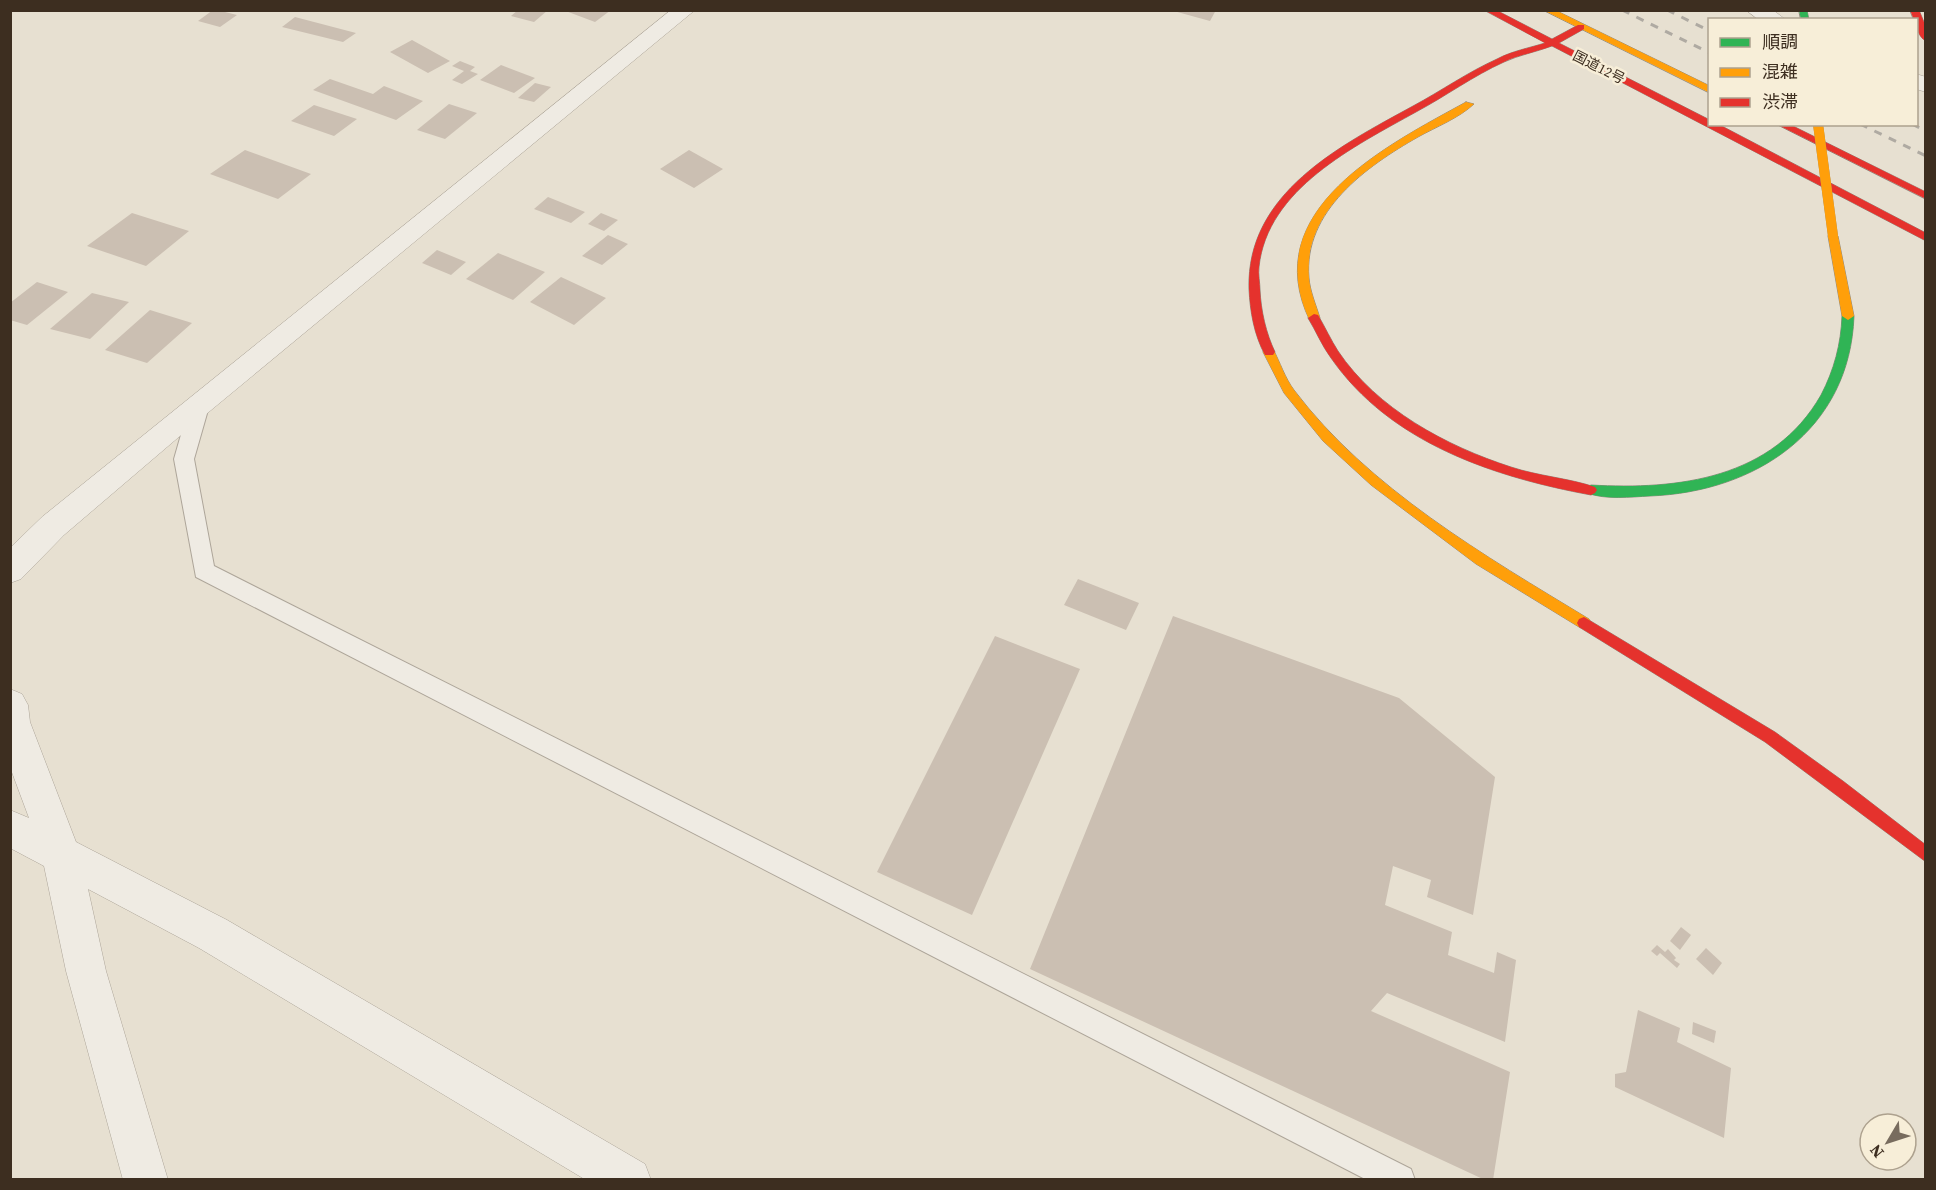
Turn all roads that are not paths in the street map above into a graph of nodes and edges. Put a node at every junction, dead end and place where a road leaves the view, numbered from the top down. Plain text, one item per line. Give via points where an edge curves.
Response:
1 (685, 10) edge
2 (1488, 10) edge
3 (1547, 10) edge
4 (1755, 10) edge
5 (1772, 18) edge
6 (1918, 19) edge
7 (1581, 27) junction
8 (1926, 38) edge
9 (1552, 43) junction
10 (1533, 64) dead end
11 (1708, 89) edge
12 (1478, 99) dead end
13 (1708, 123) edge
14 (1714, 126) edge
15 (1784, 126) edge
16 (1818, 126) edge
17 (1926, 196) edge
18 (1926, 238) edge
19 (201, 403) junction
20 (10, 570) edge
21 (10, 705) edge
22 (10, 828) edge
23 (60, 854) junction
24 (1926, 855) edge
25 (146, 1179) edge
26 (629, 1179) edge
27 (1400, 1179) edge

1 - 19 street
2 - 9 highway, 国道12号
3 - 7 highway, 国道12号
4 - 5 street
6 - 8 highway
7 - 9 highway
7 - 11 highway, 国道12号
9 - 10 highway
9 - 13 highway, 国道12号
9 - 24 highway via 1502,59 1355,143 1301,182 1279,206 1256,249 1252,302 1258,333 1300,406 1329,440 1428,525 1490,567 1750,724 1845,790
12 - 16 highway, bridge via 1366,166 1334,194 1313,225 1302,267 1306,304 1326,343 1359,384 1437,442 1480,462 1537,480 1628,494 1676,491 1720,482 1764,462 1795,441 1821,411 1838,375 1848,318
14 - 18 highway, 国道12号
15 - 17 highway
19 - 20 street via 52,526
19 - 27 lane via 184,459 204,571
21 - 23 street via 12,723
22 - 23 street
23 - 25 street via 86,971
23 - 26 street via 213,934

